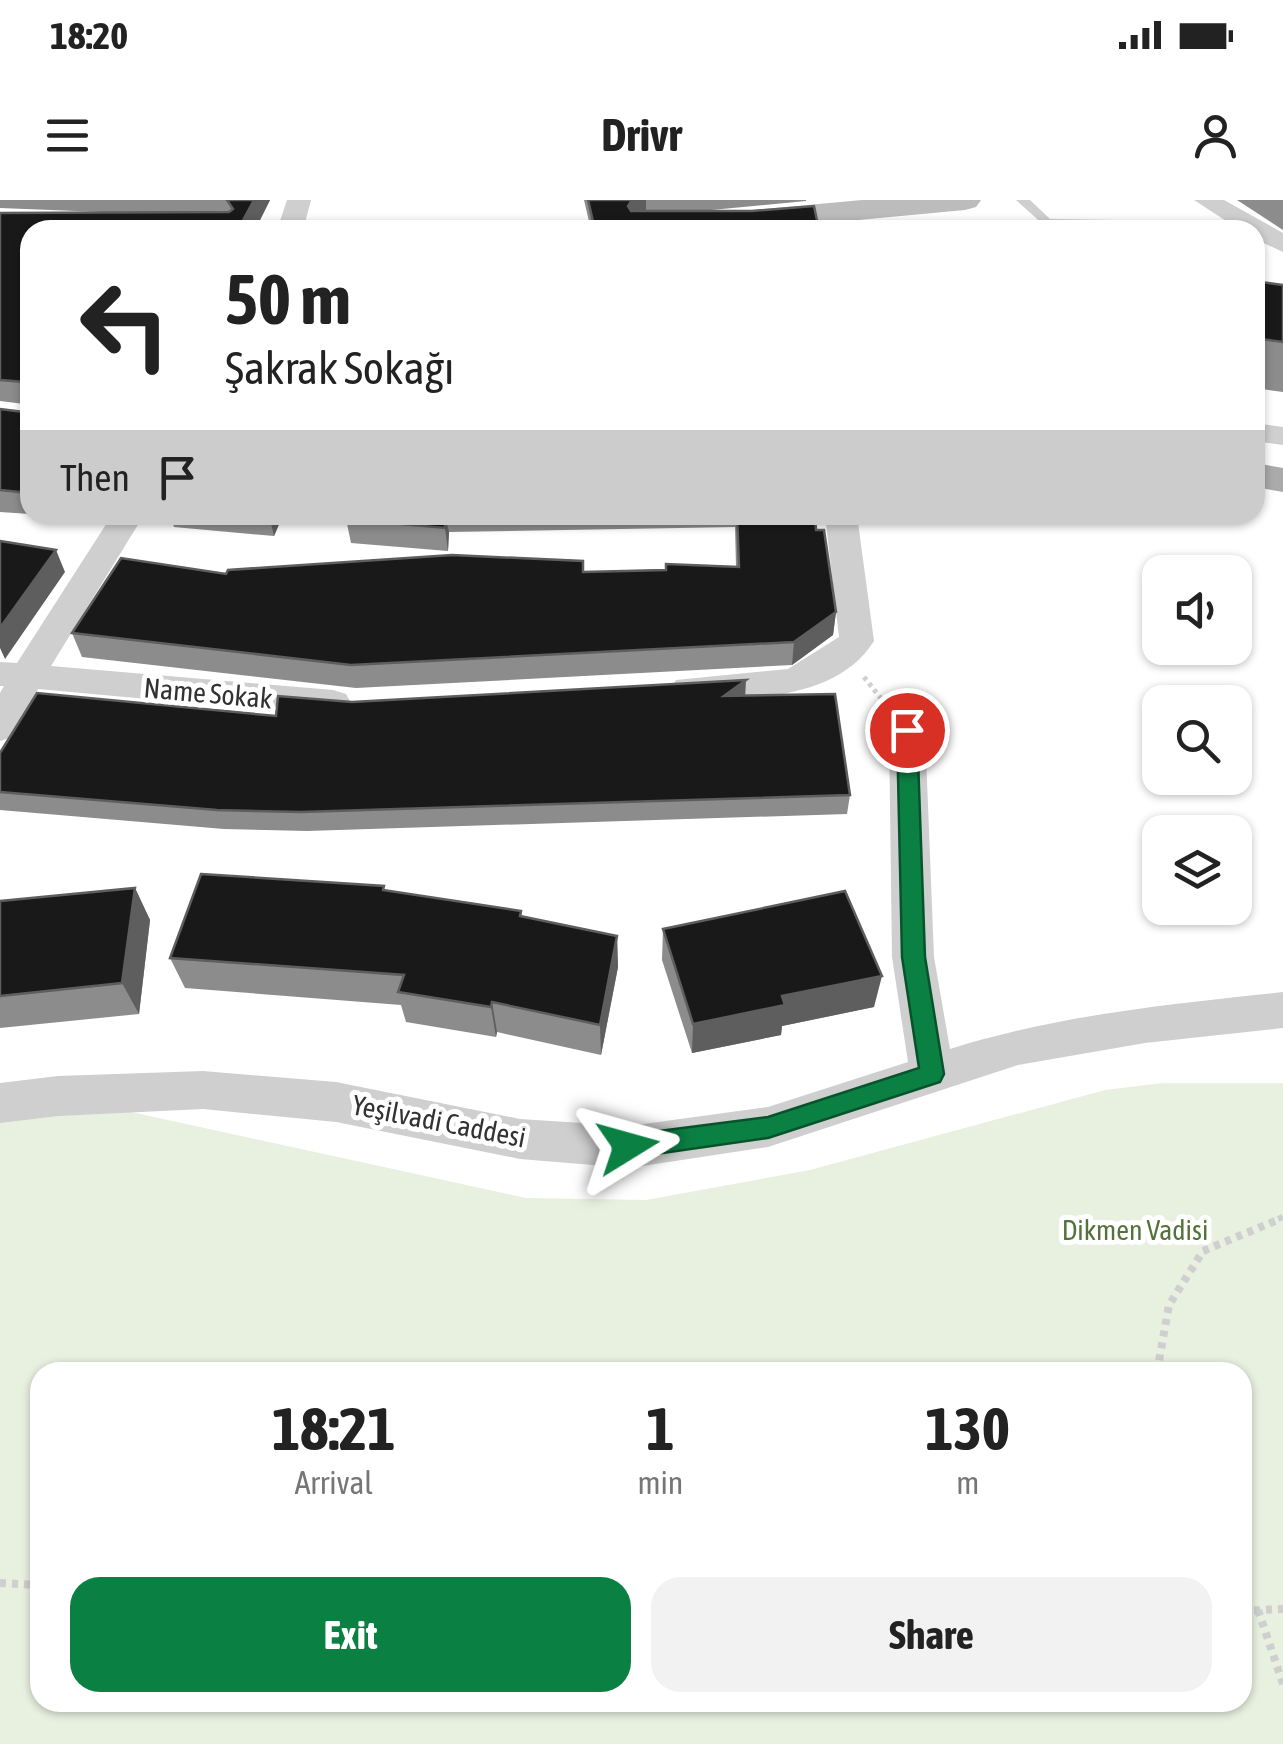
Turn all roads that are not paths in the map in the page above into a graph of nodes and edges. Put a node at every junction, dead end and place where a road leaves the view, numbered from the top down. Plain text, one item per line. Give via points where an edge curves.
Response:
1 (965, 200) edge
2 (1023, 200) edge
3 (1206, 200) edge
4 (753, 220) edge
5 (1043, 220) edge
6 (1238, 220) edge
7 (121, 525) edge
8 (842, 525) edge
9 (13, 676) edge
10 (647, 691) edge
11 (376, 704) edge
12 (0, 728) edge
13 (907, 730) road end
14 (1283, 1010) edge
15 (932, 1074) junction
16 (0, 1102) edge

1 - 4 street
2 - 5 lane
3 - 6 street
7 - 9 street
8 - 10 street via 858,641 838,659 801,680
9 - 11 street, Name Sokak
9 - 12 street
13 - 15 street via 913,957
14 - 15 street, Yeşilvadi Caddesi via 1018,1046
15 - 16 street, Yeşilvadi Caddesi via 768,1128 628,1146 520,1139 336,1102 203,1090

